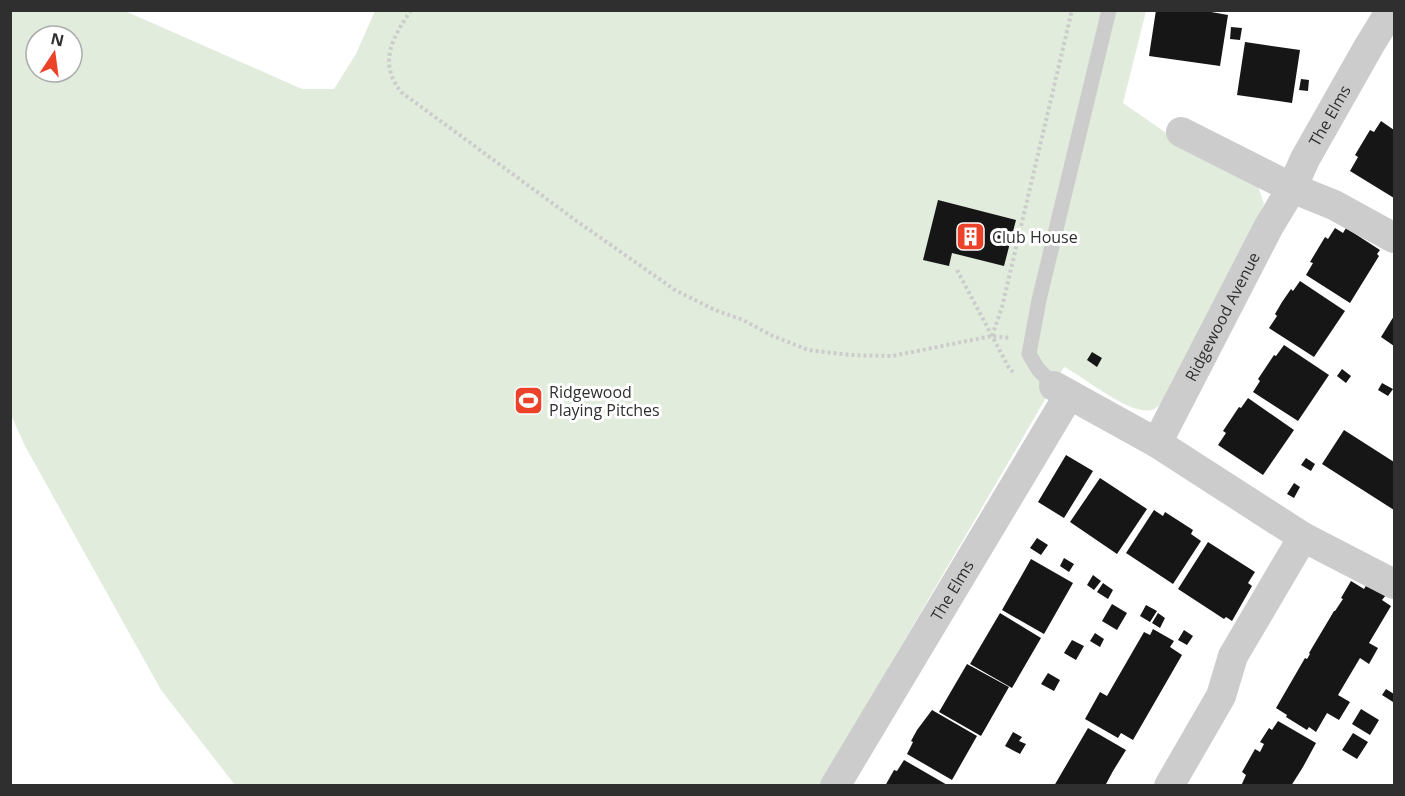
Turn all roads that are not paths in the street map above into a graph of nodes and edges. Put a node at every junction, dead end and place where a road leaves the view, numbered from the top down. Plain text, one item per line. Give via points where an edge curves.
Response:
1 (1109, 10) edge
2 (1391, 10) edge
3 (1181, 132) dead end
4 (1292, 189) junction
5 (1395, 238) edge
6 (1061, 391) junction
7 (1157, 443) junction
8 (1303, 537) junction
9 (1395, 584) edge
10 (835, 786) edge
11 (1169, 786) edge

1 - 6 lane via 1029,354 1038,369
2 - 4 street, The Elms via 1305,159
3 - 4 street
4 - 5 street via 1334,205
4 - 7 street, Ridgewood Avenue
6 - 7 street
6 - 10 street, The Elms
7 - 8 street
8 - 9 street
8 - 11 street via 1233,656 1221,696

